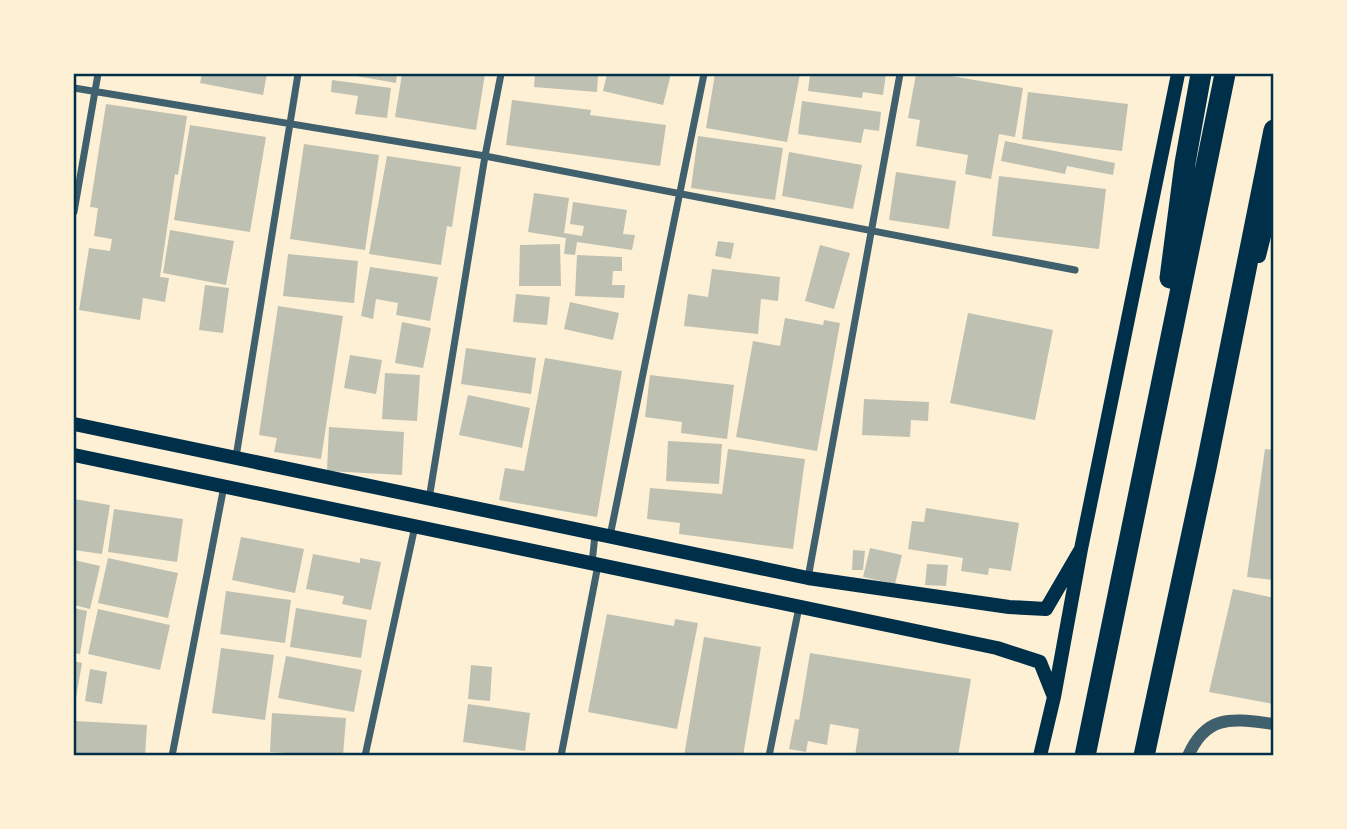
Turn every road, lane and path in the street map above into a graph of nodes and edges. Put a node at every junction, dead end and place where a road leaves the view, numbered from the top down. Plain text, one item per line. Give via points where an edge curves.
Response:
1 (98, 74) edge
2 (298, 74) edge
3 (501, 74) edge
4 (704, 74) edge
5 (900, 74) edge
6 (1178, 74) edge
7 (1201, 74) edge
8 (1225, 74) edge
9 (74, 88) edge
10 (95, 92) junction
11 (290, 125) junction
12 (1273, 130) edge
13 (485, 156) junction
14 (681, 194) junction
15 (1273, 196) edge
16 (74, 212) edge
17 (871, 230) junction
18 (1074, 270) dead end
19 (74, 424) edge
20 (1147, 451) junction
21 (74, 455) edge
22 (236, 458) junction
23 (1206, 468) junction
24 (224, 486) junction
25 (429, 499) junction
26 (415, 526) junction
27 (604, 536) junction
28 (1081, 550) junction
29 (595, 564) junction
30 (808, 578) junction
31 (799, 607) junction
32 (1099, 687) junction
33 (1054, 697) junction
34 (1273, 724) edge
35 (172, 755) edge
36 (365, 755) edge
37 (561, 755) edge
38 (769, 755) edge
39 (1040, 755) edge
40 (1070, 755) edge
41 (1085, 755) edge
42 (1144, 755) edge
43 (1188, 755) edge

1 - 10 street
2 - 11 street
3 - 13 street
4 - 14 street
5 - 17 street
6 - 28 main road
7 - 20 highway
8 - 20 highway
9 - 10 street
10 - 11 street
10 - 16 street
11 - 13 street
11 - 22 street
12 - 23 highway
13 - 14 street
13 - 25 street
14 - 17 street
14 - 27 street
15 - 23 main road
17 - 18 street
17 - 30 street
19 - 22 main road
20 - 32 highway
21 - 24 main road
22 - 25 main road
23 - 42 highway
24 - 26 main road
24 - 35 street
25 - 27 main road
26 - 29 main road
26 - 36 street
27 - 29 street via 594,534
27 - 30 main road
28 - 30 main road via 1046,609
28 - 33 main road
29 - 31 main road
29 - 37 street
31 - 33 main road via 997,648 1040,662
31 - 38 street
32 - 40 highway
32 - 41 highway
33 - 39 main road
34 - 43 street via 1214,722 1195,738

